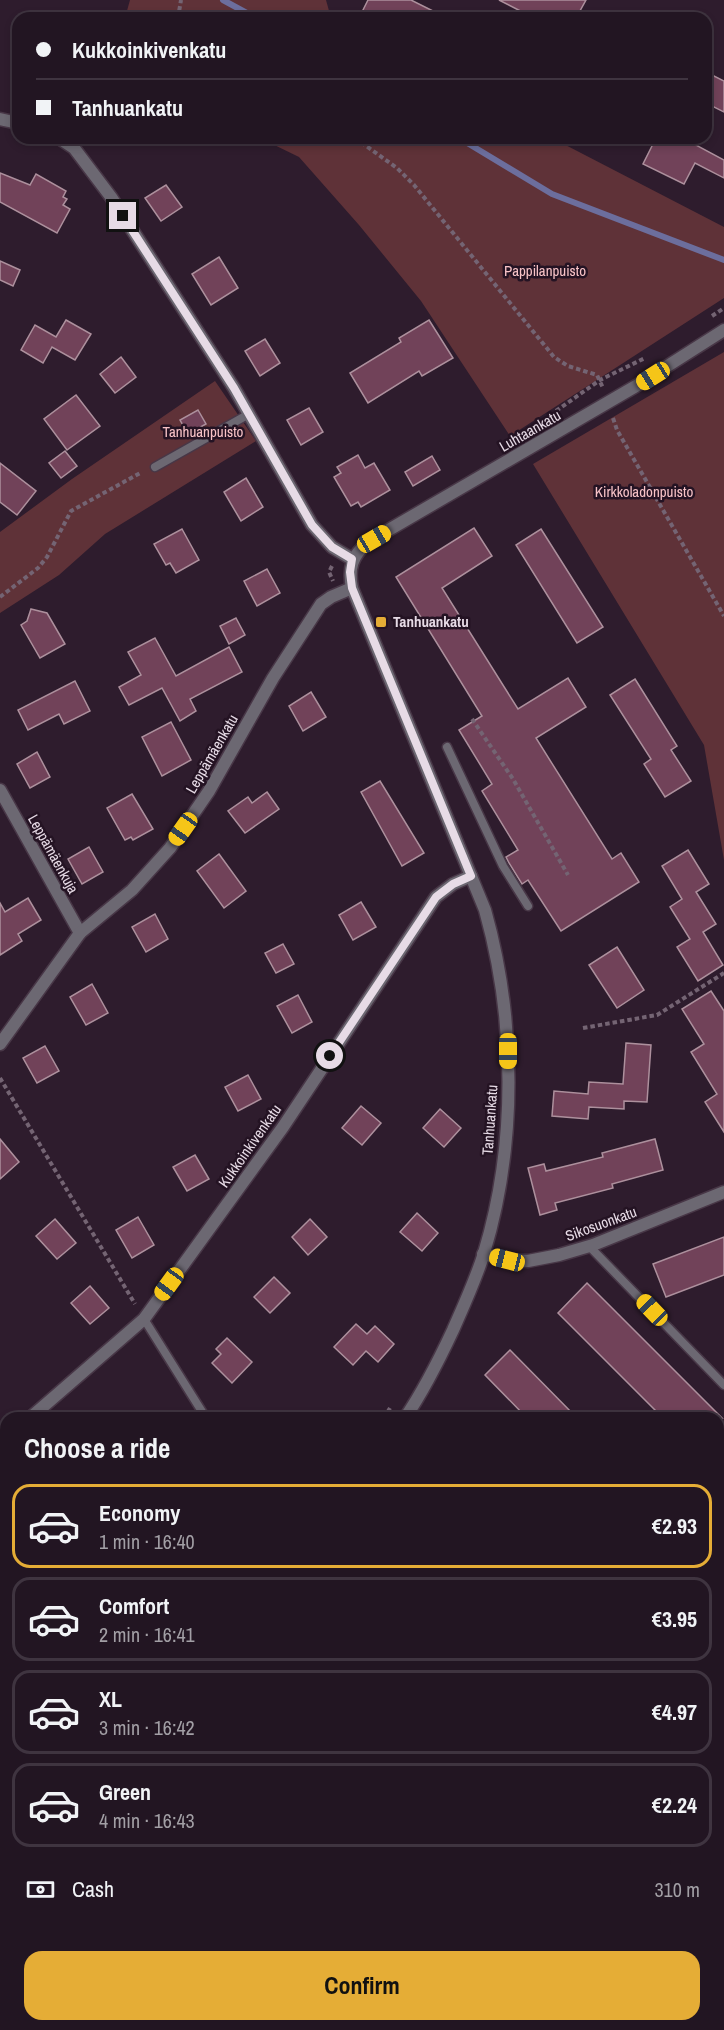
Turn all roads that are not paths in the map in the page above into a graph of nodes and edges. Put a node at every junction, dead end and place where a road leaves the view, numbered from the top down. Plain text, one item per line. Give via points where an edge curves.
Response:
1 (68, 144) edge
2 (724, 330) edge
3 (249, 414) junction
4 (155, 467) road end
5 (352, 559) junction
6 (352, 588) junction
7 (447, 747) dead end
8 (0, 790) edge
9 (471, 876) junction
10 (528, 906) dead end
11 (80, 933) junction
12 (0, 1044) edge
13 (724, 1192) edge
14 (589, 1246) junction
15 (483, 1254) junction
16 (144, 1318) junction
17 (724, 1385) edge
18 (37, 1412) edge
19 (202, 1412) edge
20 (408, 1412) edge

1 - 3 street via 111,197
2 - 5 street, Luhtaankatu via 608,403 368,542
3 - 4 lane
3 - 5 street via 312,525 332,547
5 - 6 street, Tanhuankatu
6 - 9 street, Tanhuankatu
6 - 11 street, Leppämäenkatu via 321,604 170,848 132,890
7 - 10 lane via 503,866
8 - 11 street, Leppämäenkuja
9 - 15 street, Tanhuankatu via 485,910 498,962 508,1051 501,1167
9 - 16 street, Kukkoinkivenkatu via 436,897 283,1127
11 - 12 street, Leppämäenkatu
13 - 14 street, Sikosuonkatu
14 - 15 street, Sikosuonkatu via 528,1261
14 - 17 lane
15 - 20 street, Tanhuankatu via 440,1358
16 - 18 street, Kukkoinkivenkatu
16 - 19 lane

